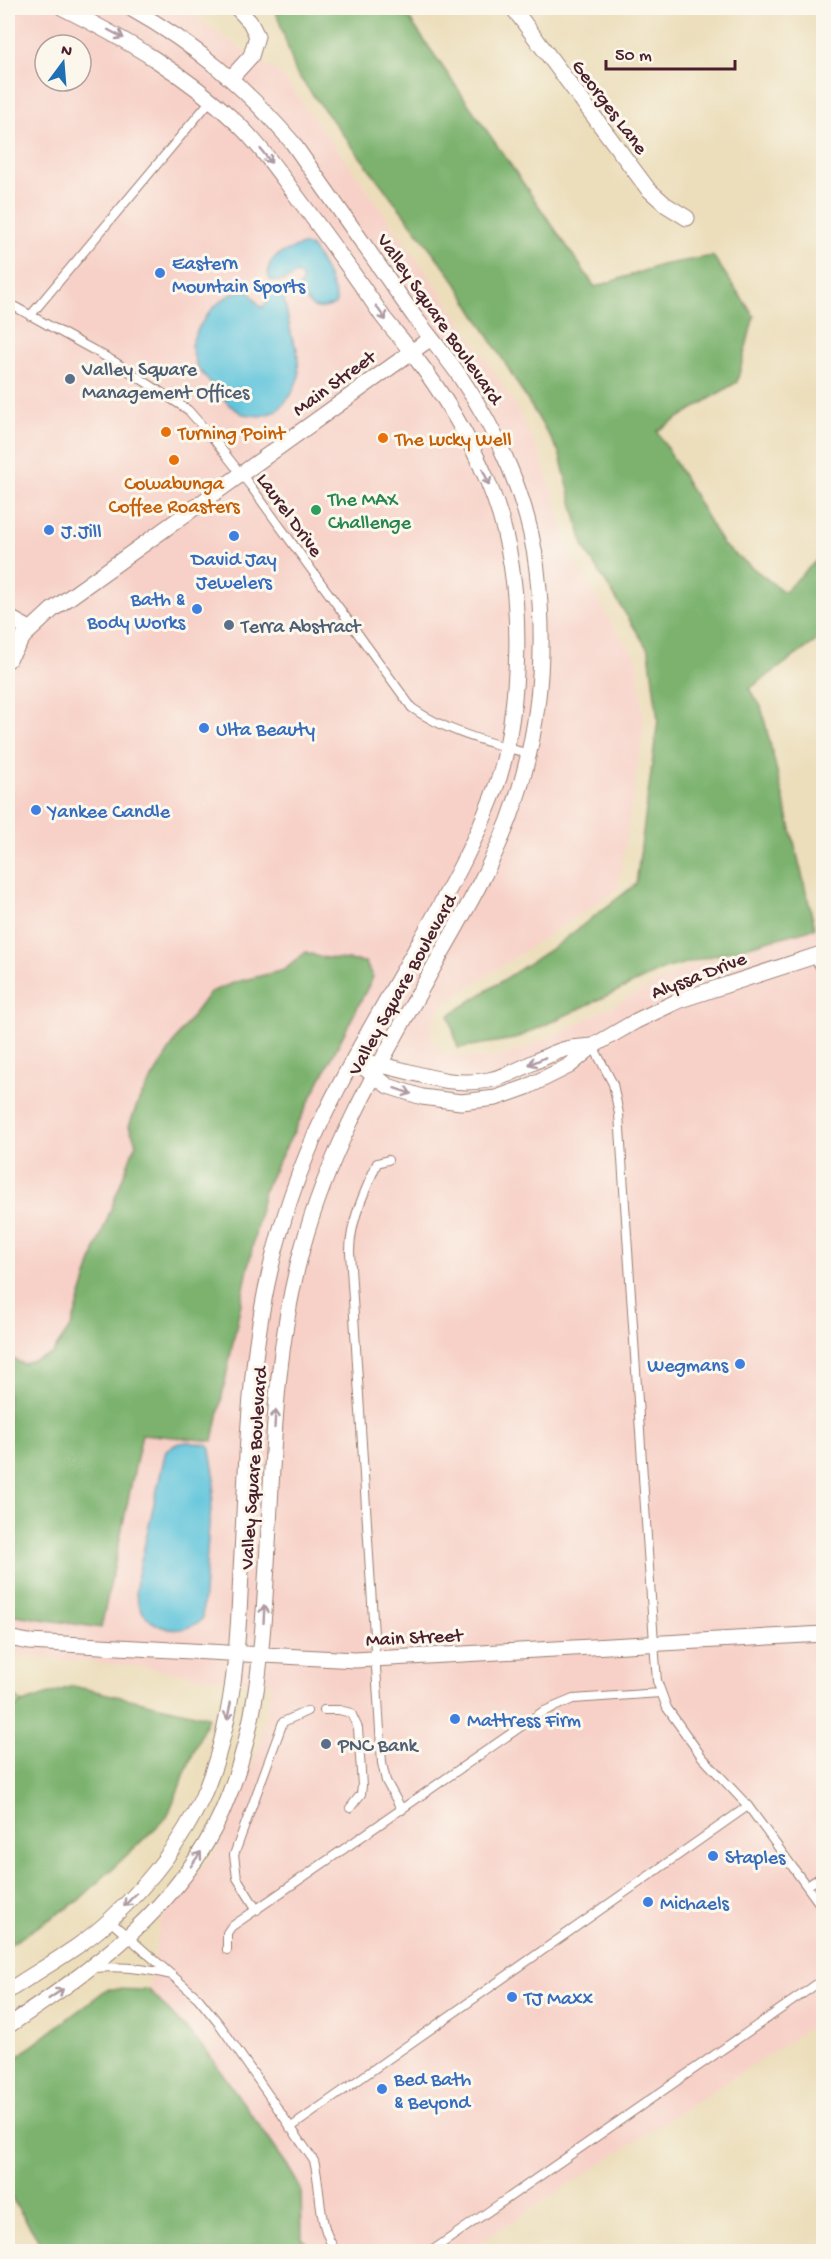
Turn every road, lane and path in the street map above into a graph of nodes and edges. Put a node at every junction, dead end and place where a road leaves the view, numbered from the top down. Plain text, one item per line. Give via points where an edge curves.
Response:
1 (63, 8) edge
2 (130, 8) edge
3 (237, 8) edge
4 (513, 8) edge
5 (231, 78) junction
6 (211, 100) junction
7 (687, 218) dead end
8 (8, 303) edge
9 (30, 316) junction
10 (431, 338) junction
11 (411, 351) junction
12 (242, 475) junction
13 (8, 617) edge
14 (30, 629) junction
15 (9, 655) edge
16 (506, 747) junction
17 (529, 754) junction
18 (819, 955) edge
19 (824, 975) edge
20 (593, 1046) junction
21 (354, 1060) junction
22 (377, 1070) junction
23 (388, 1160) dead end
24 (824, 1635) edge
25 (8, 1638) edge
26 (654, 1643) junction
27 (236, 1653) junction
28 (261, 1655) junction
29 (375, 1659) junction
30 (660, 1693) junction
31 (324, 1710) dead end
32 (307, 1711) dead end
33 (748, 1806) junction
34 (350, 1808) dead end
35 (402, 1810) junction
36 (824, 1875) edge
37 (807, 1886) junction
38 (257, 1910) junction
39 (824, 1910) edge
40 (110, 1921) junction
41 (128, 1937) junction
42 (227, 1950) dead end
43 (90, 1969) junction
44 (175, 1976) junction
45 (824, 1979) edge
46 (8, 1991) edge
47 (8, 2026) edge
48 (290, 2128) junction
49 (337, 2252) edge
50 (430, 2252) edge

1 -> 6 street, Valley Square Boulevard via 132,43
2 - 5 street, Valley Square Boulevard via 208,57
3 - 5 street via 257,36 251,56
4 - 7 street, Georges Lane via 648,189
5 - 10 street, Valley Square Boulevard via 292,142
6 - 9 lane
6 -> 11 street, Valley Square Boulevard via 269,159
8 - 9 lane, Laurel Drive
9 - 12 lane, Laurel Drive via 115,362 188,410
10 - 11 street, Main Street
10 - 17 street, Valley Square Boulevard via 459,375 503,450 533,543 542,654
11 - 12 street, Main Street
11 -> 16 street, Valley Square Boulevard via 466,438 501,516 517,600 518,635
12 - 14 street, Main Street
12 - 16 lane, Laurel Drive via 412,708 444,727
13 - 14 street
14 - 15 street, Main Street
16 - 17 lane, Laurel Drive
16 - 21 street, Valley Square Boulevard via 498,783 452,885
17 - 22 street, Valley Square Boulevard via 499,845
18 - 19 lane
18 - 20 street, Alyssa Drive via 680,1000
20 - 22 street, Alyssa Drive via 569,1066 527,1087 496,1098 461,1102 422,1097 388,1086
20 - 26 lane via 613,1084 619,1114
21 - 22 street, Alyssa Drive
21 - 27 street, Valley Square Boulevard via 325,1114 293,1190 266,1289 252,1390
28 -> 22 street, Valley Square Boulevard via 283,1334 322,1183
23 - 29 lane via 377,1162 350,1242
24 - 26 street, Main Street
25 - 27 street, Main Street
26 - 29 street, Main Street
26 - 30 lane
27 - 28 street, Main Street
27 -> 40 street, Valley Square Boulevard via 223,1735 201,1800 166,1858
28 - 29 street, Main Street
41 -> 28 street, Valley Square Boulevard via 188,1871 221,1816 249,1734
29 - 35 lane via 383,1772
30 - 33 lane via 702,1758
30 - 35 lane via 573,1699 542,1712
31 - 34 lane via 351,1713 358,1728 362,1786
32 - 38 lane via 283,1722 234,1856 237,1878
33 - 37 lane
33 - 48 lane
35 - 38 lane
36 - 37 lane
37 - 39 lane
38 - 42 lane via 227,1933
40 - 41 lane
40 - 46 street, Valley Square Boulevard
41 - 43 street, Valley Square Boulevard
41 - 44 lane
43 - 44 lane via 134,1967
47 -> 43 street, Valley Square Boulevard
44 - 48 lane via 220,2025
45 - 50 lane
48 - 49 lane via 314,2162 324,2226

